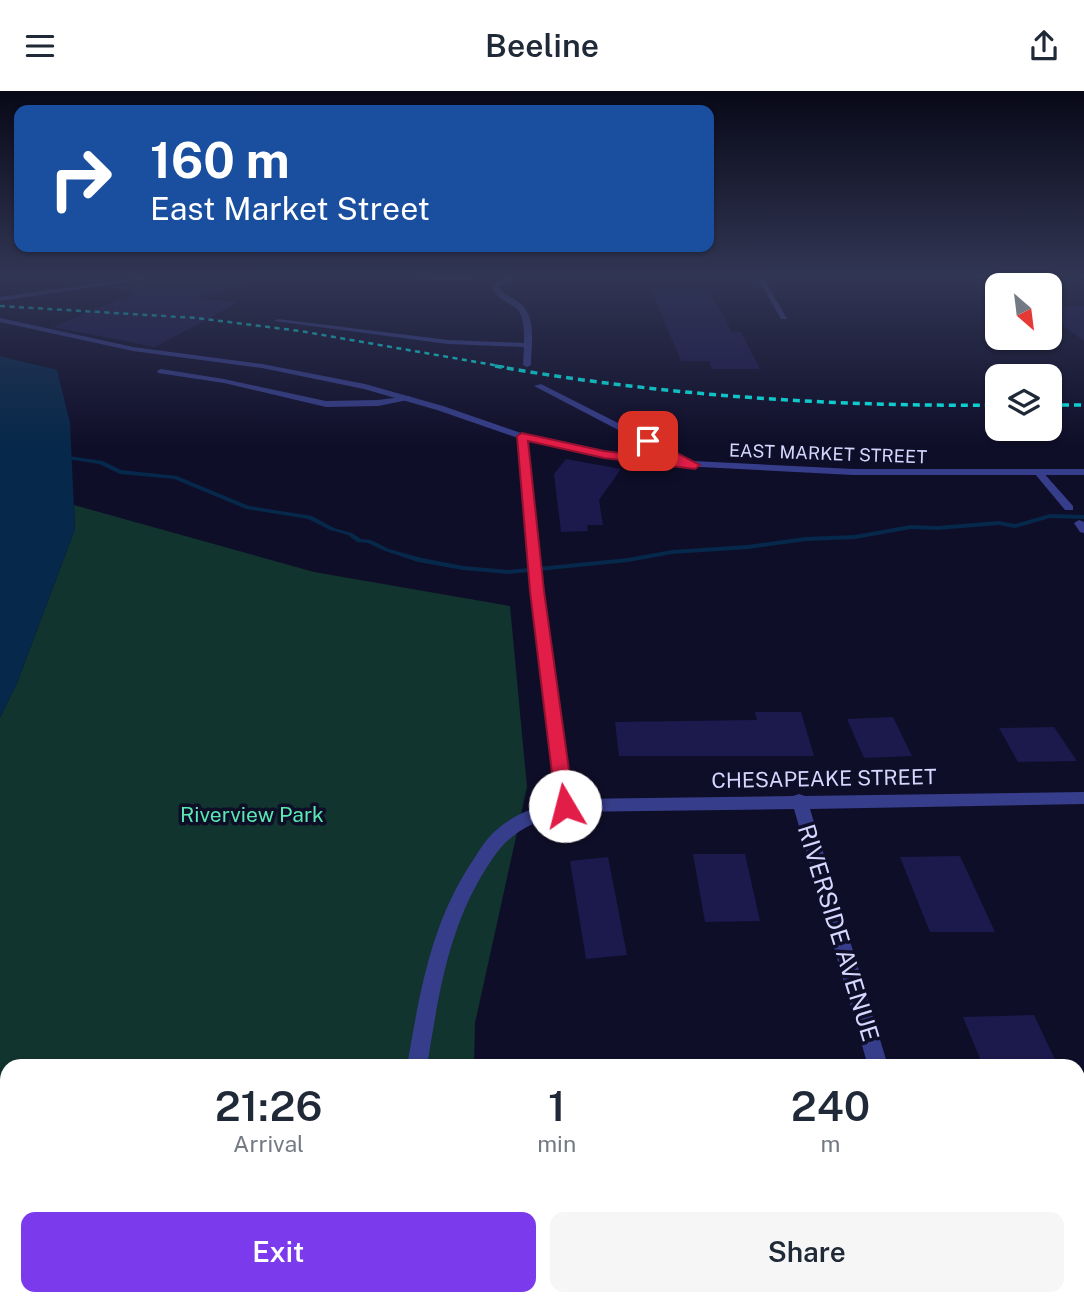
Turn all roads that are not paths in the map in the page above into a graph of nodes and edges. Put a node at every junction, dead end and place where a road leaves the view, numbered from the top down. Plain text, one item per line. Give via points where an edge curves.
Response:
1 (63, 334) edge
2 (380, 334) edge
3 (525, 334) edge
4 (526, 345) junction
5 (527, 365) dead end
6 (161, 371) dead end
7 (538, 386) dead end
8 (409, 399) junction
9 (522, 436) junction
10 (695, 465) junction
11 (1038, 472) junction
12 (1084, 472) edge
13 (1069, 508) dead end
14 (1084, 798) edge
15 (799, 800) junction
16 (565, 806) junction
17 (418, 1059) edge
18 (876, 1059) edge

1 - 8 street, EAST MARKET STREET via 134,349 296,372
2 - 4 street
3 - 4 street
4 - 5 street
6 - 8 street via 326,404
7 - 10 street
8 - 9 street, EAST MARKET STREET
9 - 10 street, EAST MARKET STREET via 604,455
9 - 16 street
10 - 11 street, EAST MARKET STREET via 853,472
11 - 12 street, EAST MARKET STREET
11 - 13 street
14 - 15 street, CHESAPEAKE STREET
15 - 16 street, CHESAPEAKE STREET
15 - 18 street, RIVERSIDE AVENUE
16 - 17 street, CHESAPEAKE STREET via 535,815 497,839 468,882 449,921 431,977

